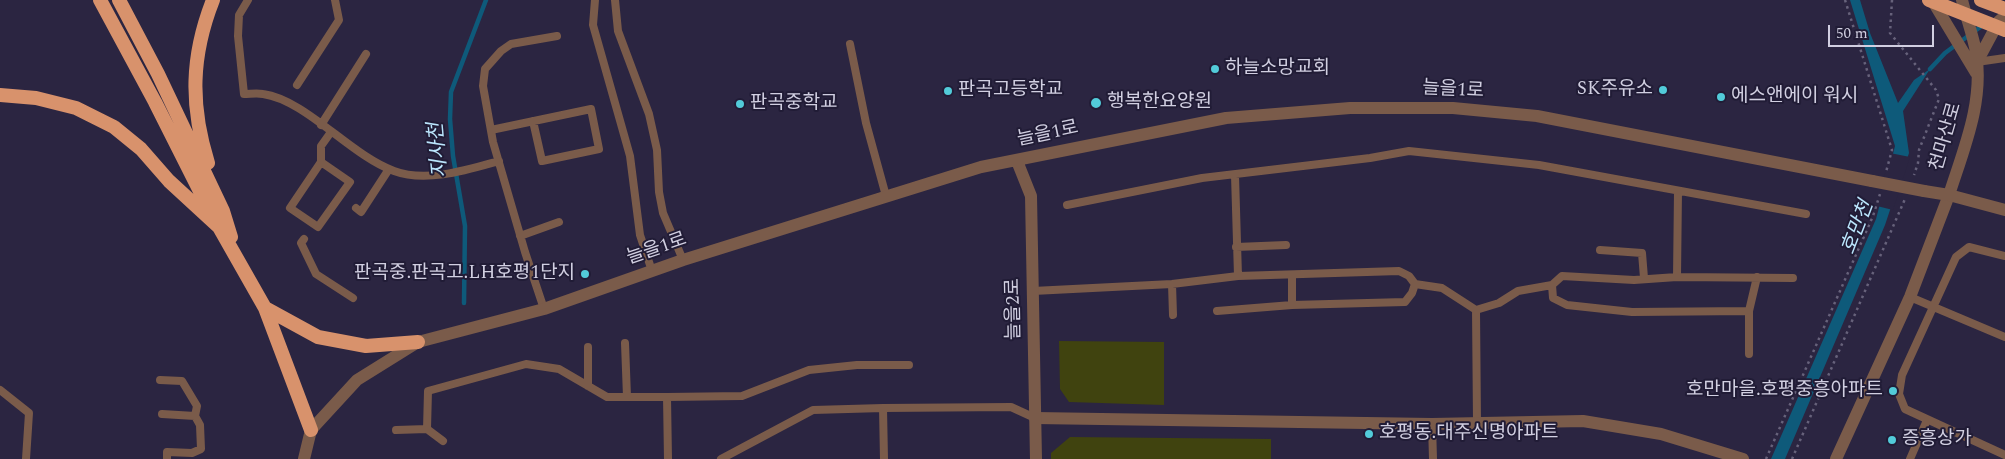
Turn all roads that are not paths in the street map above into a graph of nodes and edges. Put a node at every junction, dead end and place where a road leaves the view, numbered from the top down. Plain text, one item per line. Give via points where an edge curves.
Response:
1 (100, 0) edge
2 (119, 0) edge
3 (213, 0) edge
4 (248, 0) edge
5 (335, 0) edge
6 (595, 0) edge
7 (615, 0) edge
8 (1930, 0) edge
9 (1962, 0) edge
10 (1981, 0) edge
11 (2005, 9) edge
12 (2005, 16) edge
13 (2005, 30) edge
14 (557, 36) dead end
15 (850, 44) dead end
16 (366, 54) dead end
17 (1973, 56) junction
18 (2005, 58) edge
19 (297, 85) dead end
20 (0, 95) edge
21 (533, 121) junction
22 (321, 125) junction
23 (491, 130) junction
24 (331, 132) junction
25 (499, 161) junction
26 (1016, 161) junction
27 (321, 162) junction
28 (389, 168) junction
29 (1234, 175) junction
30 (1678, 191) junction
31 (1949, 195) junction
32 (886, 196) junction
33 (1067, 205) dead end
34 (356, 208) dead end
35 (2005, 210) edge
36 (222, 211) junction
37 (1806, 214) dead end
38 (559, 222) dead end
39 (219, 227) junction
40 (520, 236) junction
41 (304, 239) dead end
42 (1286, 245) dead end
43 (1236, 248) junction
44 (1600, 250) dead end
45 (2005, 256) edge
46 (683, 260) junction
47 (239, 262) junction
48 (652, 271) junction
49 (1292, 274) junction
50 (1238, 276) junction
51 (1677, 277) junction
52 (1757, 277) junction
53 (1644, 278) junction
54 (1793, 278) dead end
55 (1172, 284) junction
56 (1415, 284) junction
57 (1552, 285) junction
58 (1033, 291) junction
59 (1910, 297) junction
60 (352, 298) dead end
61 (1292, 305) junction
62 (1932, 307) junction
63 (265, 308) junction
64 (544, 309) junction
65 (1476, 310) junction
66 (1217, 311) dead end
67 (1749, 311) junction
68 (1173, 315) dead end
69 (2005, 337) edge
70 (418, 342) junction
71 (625, 343) dead end
72 (588, 347) dead end
73 (1749, 354) dead end
74 (909, 365) dead end
75 (160, 380) dead end
76 (588, 386) junction
77 (0, 390) edge
78 (628, 397) junction
79 (667, 397) junction
80 (883, 408) junction
81 (162, 414) dead end
82 (195, 416) junction
83 (1035, 418) junction
84 (1927, 420) junction
85 (1477, 422) junction
86 (1432, 424) junction
87 (427, 429) junction
88 (311, 430) junction
89 (396, 430) dead end
90 (443, 441) dead end
91 (2005, 455) edge
92 (1741, 458) edge
93 (26, 459) edge
94 (167, 459) edge
95 (304, 459) edge
96 (668, 459) edge
97 (721, 459) edge
98 (884, 459) edge
99 (1036, 459) edge
100 (1433, 459) edge
101 (1836, 459) edge
102 (1910, 459) edge

1 - 39 highway
2 - 36 highway via 158,74
3 - 36 highway via 199,41 195,93 202,143
4 - 22 lane via 239,15 238,29 244,94 263,94 283,100
5 - 19 lane via 340,20
6 - 48 lane via 593,25 630,156 640,235
7 - 46 lane via 618,31 649,114 657,150 663,213
8 - 13 highway, bridge
8 - 17 street
9 - 17 street, 천마산로
10 - 11 highway
12 - 17 street via 1988,43
14 - 23 lane via 511,44 485,69 482,86
15 - 32 lane via 866,123
16 - 22 lane
17 - 18 lane
17 - 31 street, 천마산로 via 1979,78 1975,115
20 - 39 highway via 36,98 76,108 114,127 141,149 169,181
21 - 21 lane via 591,109 599,149 542,161
21 - 23 lane
22 - 24 lane
23 - 25 lane
24 - 27 lane via 321,146
24 - 28 lane via 368,158
25 - 28 lane via 475,168 418,176
25 - 40 lane
26 - 31 street, 늘을1로, bridge via 1226,118 1350,108 1453,108 1537,116
26 - 32 street, 늘을1로 via 981,167
26 - 58 street, 늘을2로 via 1031,196
27 - 27 lane via 290,208 318,227 350,182
28 - 34 lane via 361,212
29 - 30 lane via 1409,151 1539,166
29 - 33 lane via 1202,178
29 - 43 lane
30 - 37 lane
30 - 51 lane
31 - 35 street
31 - 59 street, 천마산로
32 - 46 street, 늘을1로
36 - 47 highway
38 - 40 lane
39 - 47 highway
40 - 64 lane
41 - 60 lane via 301,243 316,274
42 - 43 lane
43 - 50 lane
44 - 53 lane via 1642,253
45 - 62 lane via 1969,247 1956,257
46 - 48 street, 늘을1로
47 - 63 highway
48 - 64 street, 늘을1로
49 - 50 lane
49 - 56 lane via 1400,271
49 - 61 lane
50 - 55 lane
51 - 52 lane
51 - 53 lane
52 - 54 lane
52 - 67 lane
53 - 57 lane via 1562,276
55 - 58 lane
55 - 68 lane
56 - 61 lane via 1405,302
56 - 65 lane via 1442,288
57 - 65 lane via 1518,291 1499,303
57 - 67 lane via 1553,298 1567,305 1632,312
58 - 83 street, 늘을2로
59 - 62 lane
59 - 101 street, 천마산로
61 - 66 lane
62 - 69 lane
62 - 84 lane via 1902,375 1899,394 1904,409
63 - 70 highway via 318,337 366,346
63 - 88 highway
64 - 70 street, 늘을1로
65 - 85 lane
67 - 73 lane
70 - 88 street, 늘을1로 via 357,380
71 - 78 lane
72 - 76 lane
74 - 79 lane via 857,365 809,370 742,396
75 - 82 lane via 182,381 197,406
76 - 78 lane via 608,397
76 - 87 lane via 559,369 526,364 428,391
77 - 93 lane via 29,413
78 - 79 lane
79 - 96 lane
80 - 83 lane via 1011,408
80 - 97 lane via 813,410
80 - 98 lane
81 - 82 lane
82 - 94 lane via 200,425 201,449 192,453 167,452
83 - 86 street
83 - 99 street, 늘을2로
84 - 91 lane
84 - 102 lane
85 - 86 street
85 - 92 street via 1583,421 1661,434
86 - 100 lane
87 - 89 lane
87 - 90 lane
88 - 95 street, 늘을1로

